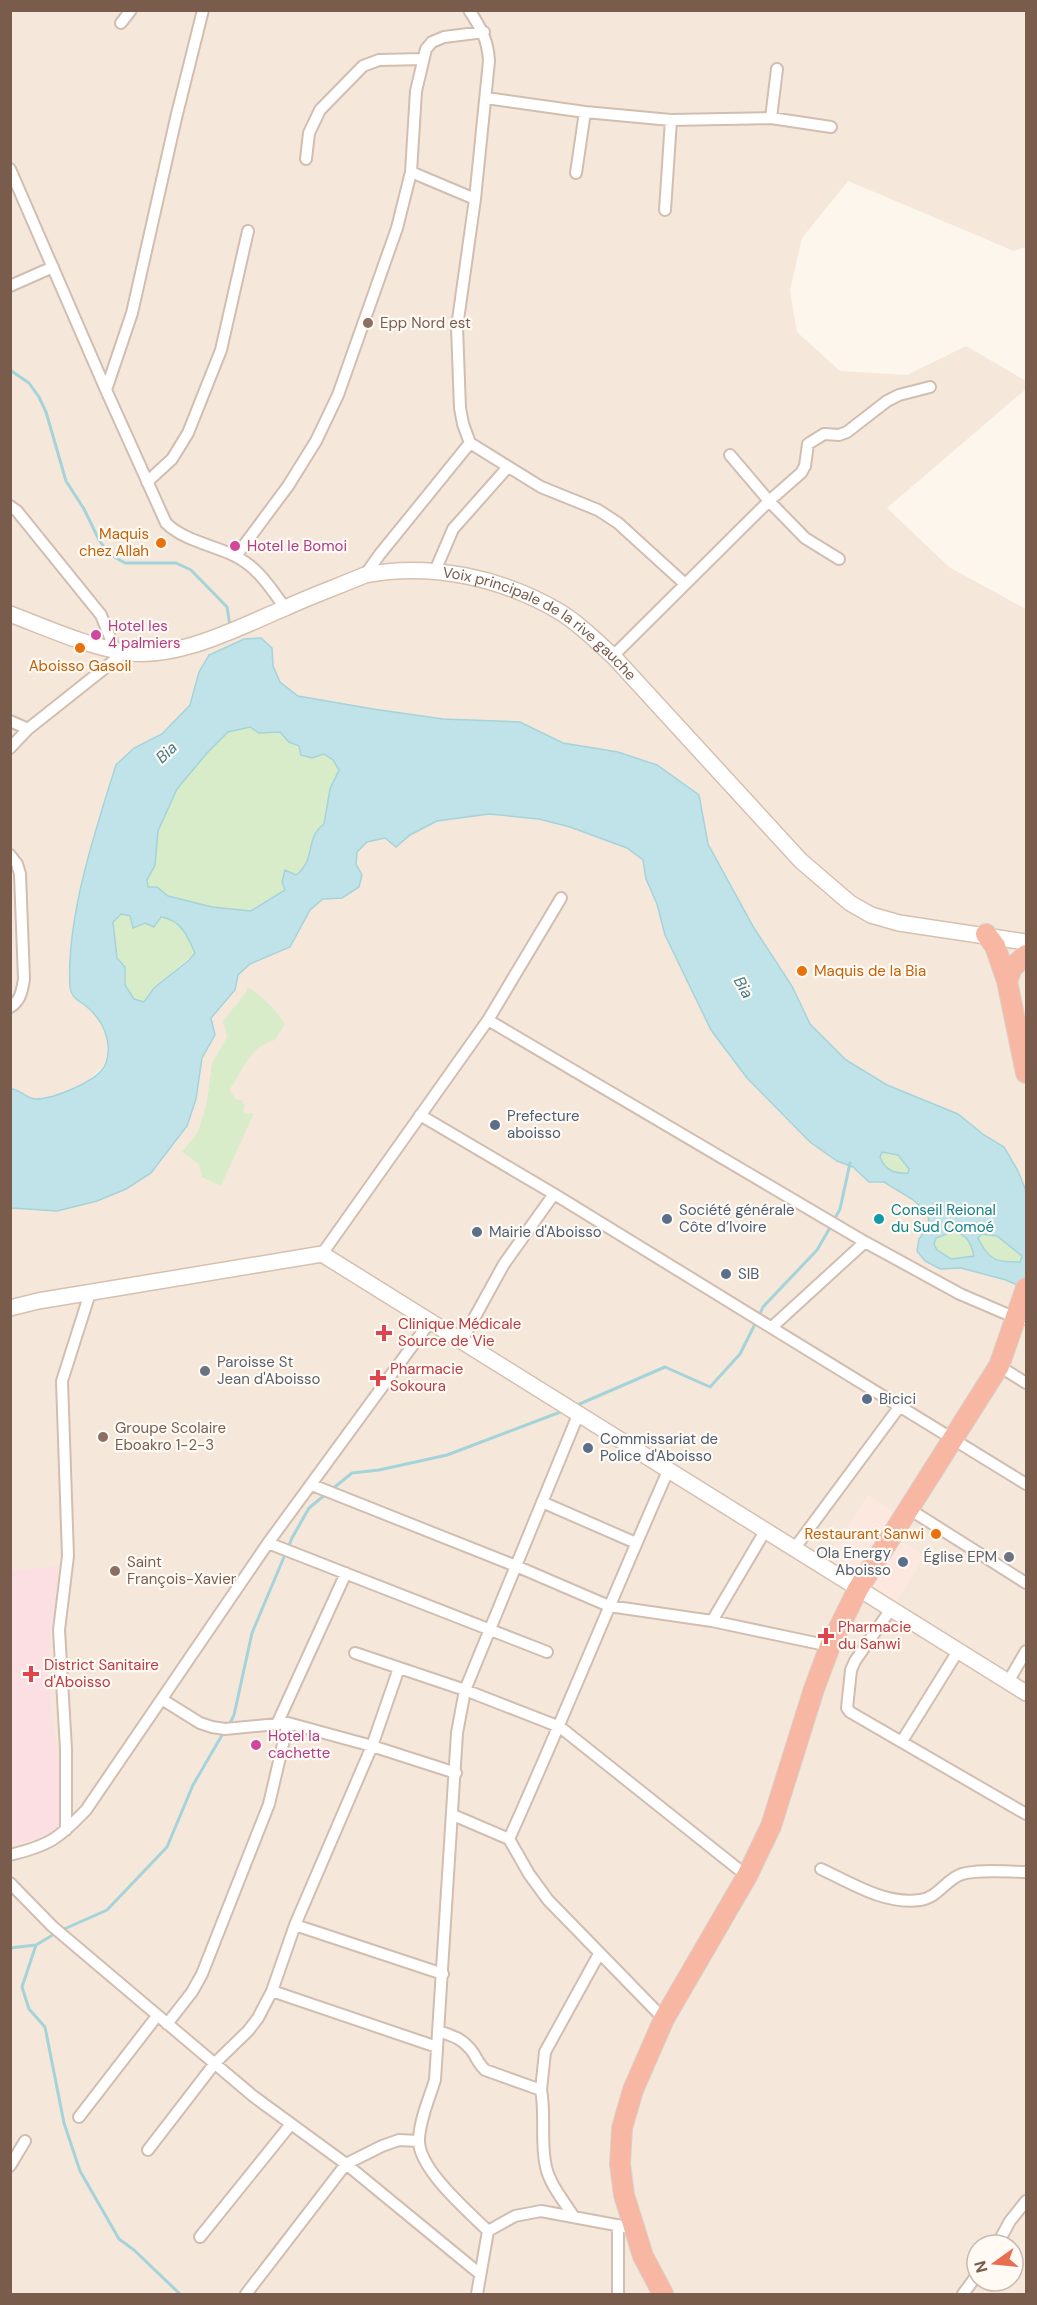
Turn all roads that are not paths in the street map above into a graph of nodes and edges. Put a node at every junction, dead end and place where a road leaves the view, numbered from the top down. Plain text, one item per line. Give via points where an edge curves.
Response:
1 (131, 10) edge
2 (202, 10) edge
3 (469, 10) edge
4 (121, 23) dead end
5 (484, 32) junction
6 (423, 59) junction
7 (777, 69) dead end
8 (486, 98) junction
9 (585, 112) junction
10 (771, 118) junction
11 (671, 120) junction
12 (831, 127) dead end
13 (306, 159) dead end
14 (10, 169) edge
15 (411, 172) junction
16 (576, 174) dead end
17 (13, 183) edge
18 (475, 199) junction
19 (664, 210) dead end
20 (248, 231) dead end
21 (52, 267) junction
22 (10, 286) edge
23 (930, 387) dead end
24 (106, 390) junction
25 (470, 443) junction
26 (730, 455) dead end
27 (508, 467) junction
28 (147, 482) junction
29 (769, 501) junction
30 (10, 506) edge
31 (236, 556) junction
32 (839, 559) dead end
33 (435, 571) junction
34 (365, 575) junction
35 (686, 584) junction
36 (285, 608) junction
37 (10, 614) edge
38 (120, 651) junction
39 (613, 656) junction
40 (10, 722) edge
41 (28, 729) junction
42 (10, 748) edge
43 (10, 855) edge
44 (561, 898) dead end
45 (986, 934) junction
46 (1026, 942) edge
47 (1026, 955) edge
48 (1006, 981) junction
49 (10, 1007) edge
50 (488, 1020) junction
51 (1026, 1072) edge
52 (420, 1115) junction
53 (554, 1194) junction
54 (865, 1242) junction
55 (322, 1254) junction
56 (90, 1293) junction
57 (1023, 1307) edge
58 (10, 1308) edge
59 (429, 1323) junction
60 (772, 1327) junction
61 (461, 1342) junction
62 (999, 1366) junction
63 (1026, 1383) edge
64 (900, 1406) junction
65 (578, 1415) junction
66 (953, 1440) junction
67 (668, 1471) junction
68 (1026, 1484) edge
69 (312, 1485) junction
70 (542, 1502) junction
71 (909, 1509) junction
72 (765, 1531) junction
73 (268, 1543) junction
74 (636, 1543) junction
75 (794, 1549) junction
76 (516, 1566) junction
77 (346, 1573) junction
78 (1026, 1583) edge
79 (858, 1589) junction
80 (609, 1606) junction
81 (891, 1609) junction
82 (712, 1621) junction
83 (490, 1629) junction
84 (830, 1646) junction
85 (958, 1651) junction
86 (1026, 1651) edge
87 (547, 1652) dead end
88 (354, 1653) dead end
89 (399, 1668) junction
90 (1008, 1682) junction
91 (465, 1690) junction
92 (1026, 1693) edge
93 (163, 1700) junction
94 (288, 1723) junction
95 (277, 1724) junction
96 (560, 1727) junction
97 (902, 1742) junction
98 (372, 1746) junction
99 (456, 1773) junction
100 (1026, 1814) edge
101 (453, 1815) junction
102 (66, 1830) junction
103 (509, 1839) junction
104 (10, 1855) edge
105 (821, 1869) dead end
106 (1026, 1872) edge
107 (747, 1876) junction
108 (10, 1882) edge
109 (295, 1925) junction
110 (599, 1954) junction
111 (443, 1974) junction
112 (272, 1991) junction
113 (157, 2016) junction
114 (664, 2019) junction
115 (167, 2024) junction
116 (438, 2031) junction
117 (437, 2047) junction
118 (215, 2063) junction
119 (541, 2090) junction
120 (79, 2117) dead end
121 (291, 2124) junction
122 (25, 2141) dead end
123 (418, 2141) junction
124 (148, 2150) dead end
125 (346, 2164) junction
126 (10, 2166) edge
127 (1026, 2201) edge
128 (574, 2217) junction
129 (625, 2227) junction
130 (488, 2231) junction
131 (1003, 2233) edge
132 (200, 2237) dead end
133 (480, 2274) junction
134 (246, 2295) edge
135 (477, 2295) edge
136 (618, 2295) edge
137 (663, 2295) edge

1 - 4 street
2 - 24 street via 132,313
3 - 5 street
5 - 6 street via 432,42
5 - 8 street via 489,47
6 - 13 street via 379,60 363,66 320,110 309,133
6 - 15 street via 416,92
7 - 10 street
8 - 9 street
8 - 18 street
9 - 11 street
9 - 16 street
10 - 11 street
10 - 12 street
11 - 19 street
14 - 17 street
15 - 18 street
15 - 31 street via 397,228 338,395 288,486
17 - 21 street
18 - 25 street via 458,327 460,408
20 - 28 street via 221,350 188,433 172,459
21 - 22 street
21 - 24 street
23 - 29 street via 887,401 844,434 824,434 811,441 801,473
24 - 28 street
25 - 27 street
25 - 34 street
26 - 29 street
27 - 33 street via 453,529
27 - 35 street via 618,523
28 - 31 street via 172,528
29 - 32 street via 805,538
29 - 35 street
30 - 38 street via 101,615
31 - 36 street via 259,572
33 - 34 street, Voix principale de la rive gauche
33 - 39 street, Voix principale de la rive gauche via 529,596 588,632
34 - 36 street, Voix principale de la rive gauche
35 - 39 street
36 - 38 street, Voix principale de la rive gauche via 202,642 173,649
37 - 38 street, Voix principale de la rive gauche
38 - 41 street
39 - 45 street, Voix principale de la rive gauche via 801,861 850,903 871,915 899,923
40 - 41 street
41 - 42 street
43 - 49 street via 20,874 24,979 21,996
44 - 50 street
45 - 46 street, Voix principale de la rive gauche
45 - 48 highway via 999,955
47 - 48 highway via 1012,968
48 - 51 highway
50 - 52 street
50 - 54 street
52 - 53 street
52 - 55 street
53 - 60 street
53 - 61 street via 504,1264
54 - 57 street via 960,1294
54 - 60 street
55 - 56 street
55 - 59 street
56 - 58 street
56 - 102 street via 62,1381 68,1556 59,1630
57 - 62 highway
59 - 61 street
59 - 69 street
60 - 64 street
61 - 65 street
62 - 63 street
62 - 66 highway
64 - 66 street
64 - 75 street
65 - 67 street
65 - 70 street
66 - 68 street
66 - 71 highway
67 - 72 street
67 - 74 street
69 - 73 street
69 - 76 street
70 - 74 street
70 - 76 street
71 - 78 street
71 - 79 highway
72 - 75 street
72 - 82 street
73 - 77 street
73 - 93 street
74 - 80 street
75 - 79 street
76 - 80 street
76 - 83 street
77 - 83 street
77 - 95 street
79 - 81 street
79 - 84 highway
80 - 82 street
80 - 96 street
81 - 85 street
81 - 97 street via 851,1670 847,1708
82 - 84 street
83 - 87 street
83 - 91 street
84 - 107 highway via 775,1816
85 - 90 street
85 - 97 street
86 - 90 street
88 - 89 street
89 - 91 street
89 - 98 street
90 - 92 street
91 - 96 street
91 - 99 street
93 - 95 street via 212,1727
93 - 102 street via 86,1810
94 - 95 street
94 - 98 street
94 - 115 street via 269,1804 202,1974
96 - 103 street
96 - 107 street
97 - 100 street
98 - 99 street
98 - 109 street
99 - 101 street
101 - 103 street
101 - 111 street
102 - 104 street via 41,1847
103 - 110 street via 548,1900
105 - 106 street via 872,1893 902,1901 931,1897 963,1874
107 - 114 highway
108 - 113 street via 52,1926
109 - 111 street
109 - 112 street
110 - 114 street
110 - 119 street via 545,2052
111 - 116 street
112 - 117 street
112 - 118 street via 248,2031
113 - 115 street
113 - 120 street
114 - 129 highway via 621,2128
115 - 118 street
116 - 117 street
116 - 119 street via 459,2037 485,2070
117 - 123 street via 435,2080
118 - 121 street
118 - 124 street
119 - 128 street via 546,2166 553,2185
121 - 125 street
121 - 132 street
122 - 126 street
123 - 125 street via 399,2140
123 - 130 street via 426,2163 442,2186
125 - 133 street
125 - 134 street
127 - 131 street
128 - 129 street
128 - 130 street via 527,2212
129 - 136 street
129 - 137 highway
130 - 133 street
133 - 135 street

